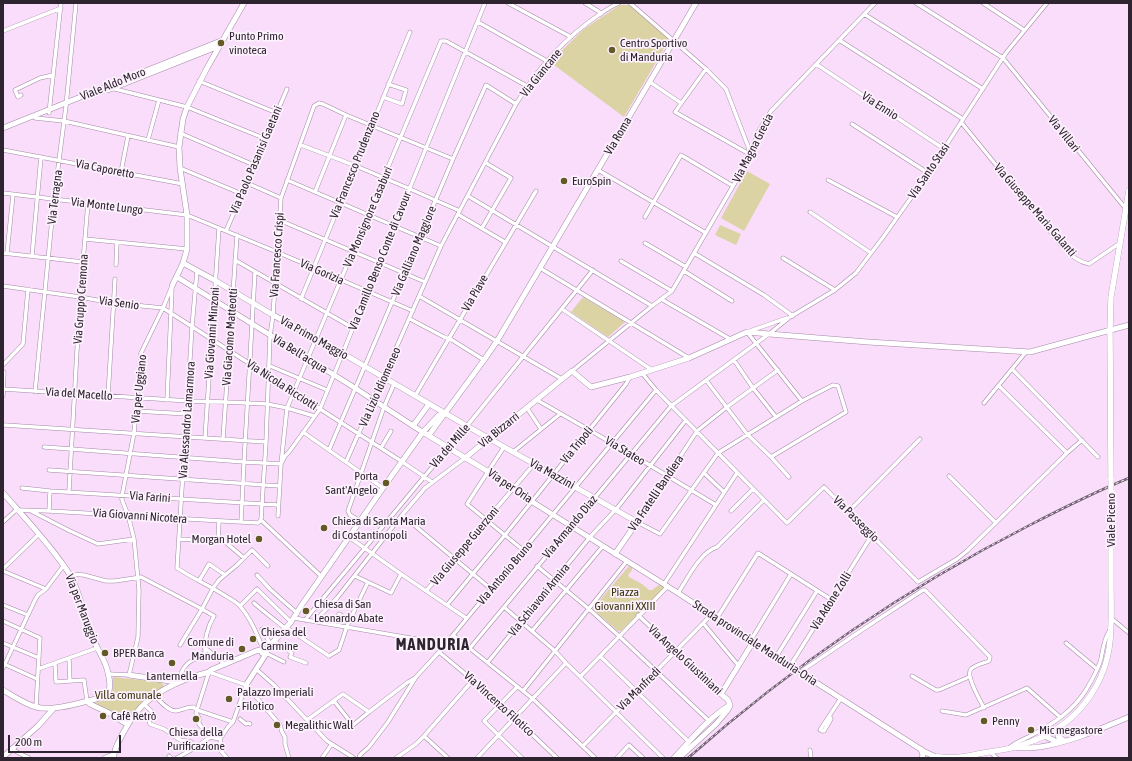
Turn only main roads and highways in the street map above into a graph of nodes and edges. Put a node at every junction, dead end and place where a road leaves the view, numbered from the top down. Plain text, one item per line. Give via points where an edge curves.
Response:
1 (1129, 190) edge
2 (960, 757) edge
3 (937, 758) edge

1 - 2 main road, Viale Piceno, bridge via 1112,297 1110,330 1111,618 1110,641 1104,669 1087,702 1057,729 1015,748
2 - 3 main road, Viale Piceno

